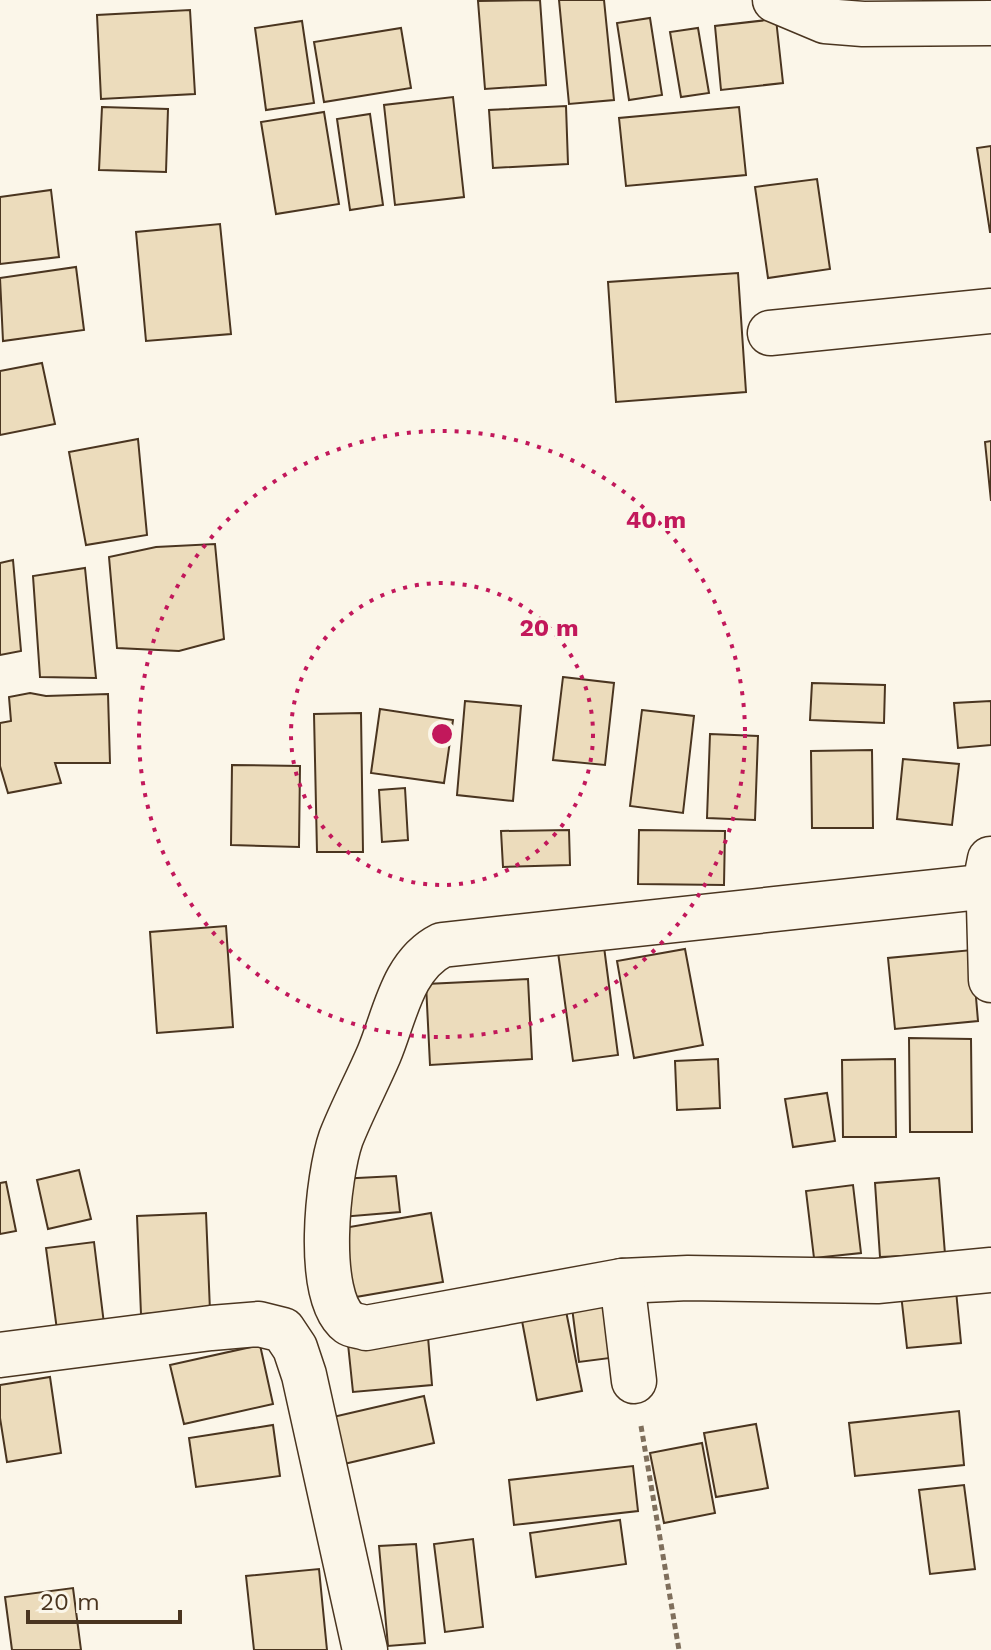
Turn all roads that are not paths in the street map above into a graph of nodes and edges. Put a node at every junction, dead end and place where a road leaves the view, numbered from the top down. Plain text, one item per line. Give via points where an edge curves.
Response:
1 (775, 0) edge
2 (991, 23) edge
3 (991, 311) edge
4 (770, 333) dead end
5 (990, 871) edge
6 (991, 980) edge
7 (991, 1270) edge
8 (622, 1281) junction
9 (350, 1324) junction
10 (0, 1355) edge
11 (304, 1375) junction
12 (634, 1381) road end
13 (365, 1650) edge

1 - 2 street via 825,21
3 - 4 street
5 - 6 street
5 - 9 street via 488,938 429,951 406,984 341,1140 333,1174 326,1219 330,1281 339,1312
7 - 8 street via 877,1281
8 - 9 street via 366,1328
8 - 12 street
9 - 11 street
10 - 11 street via 259,1324 283,1330
11 - 13 street

